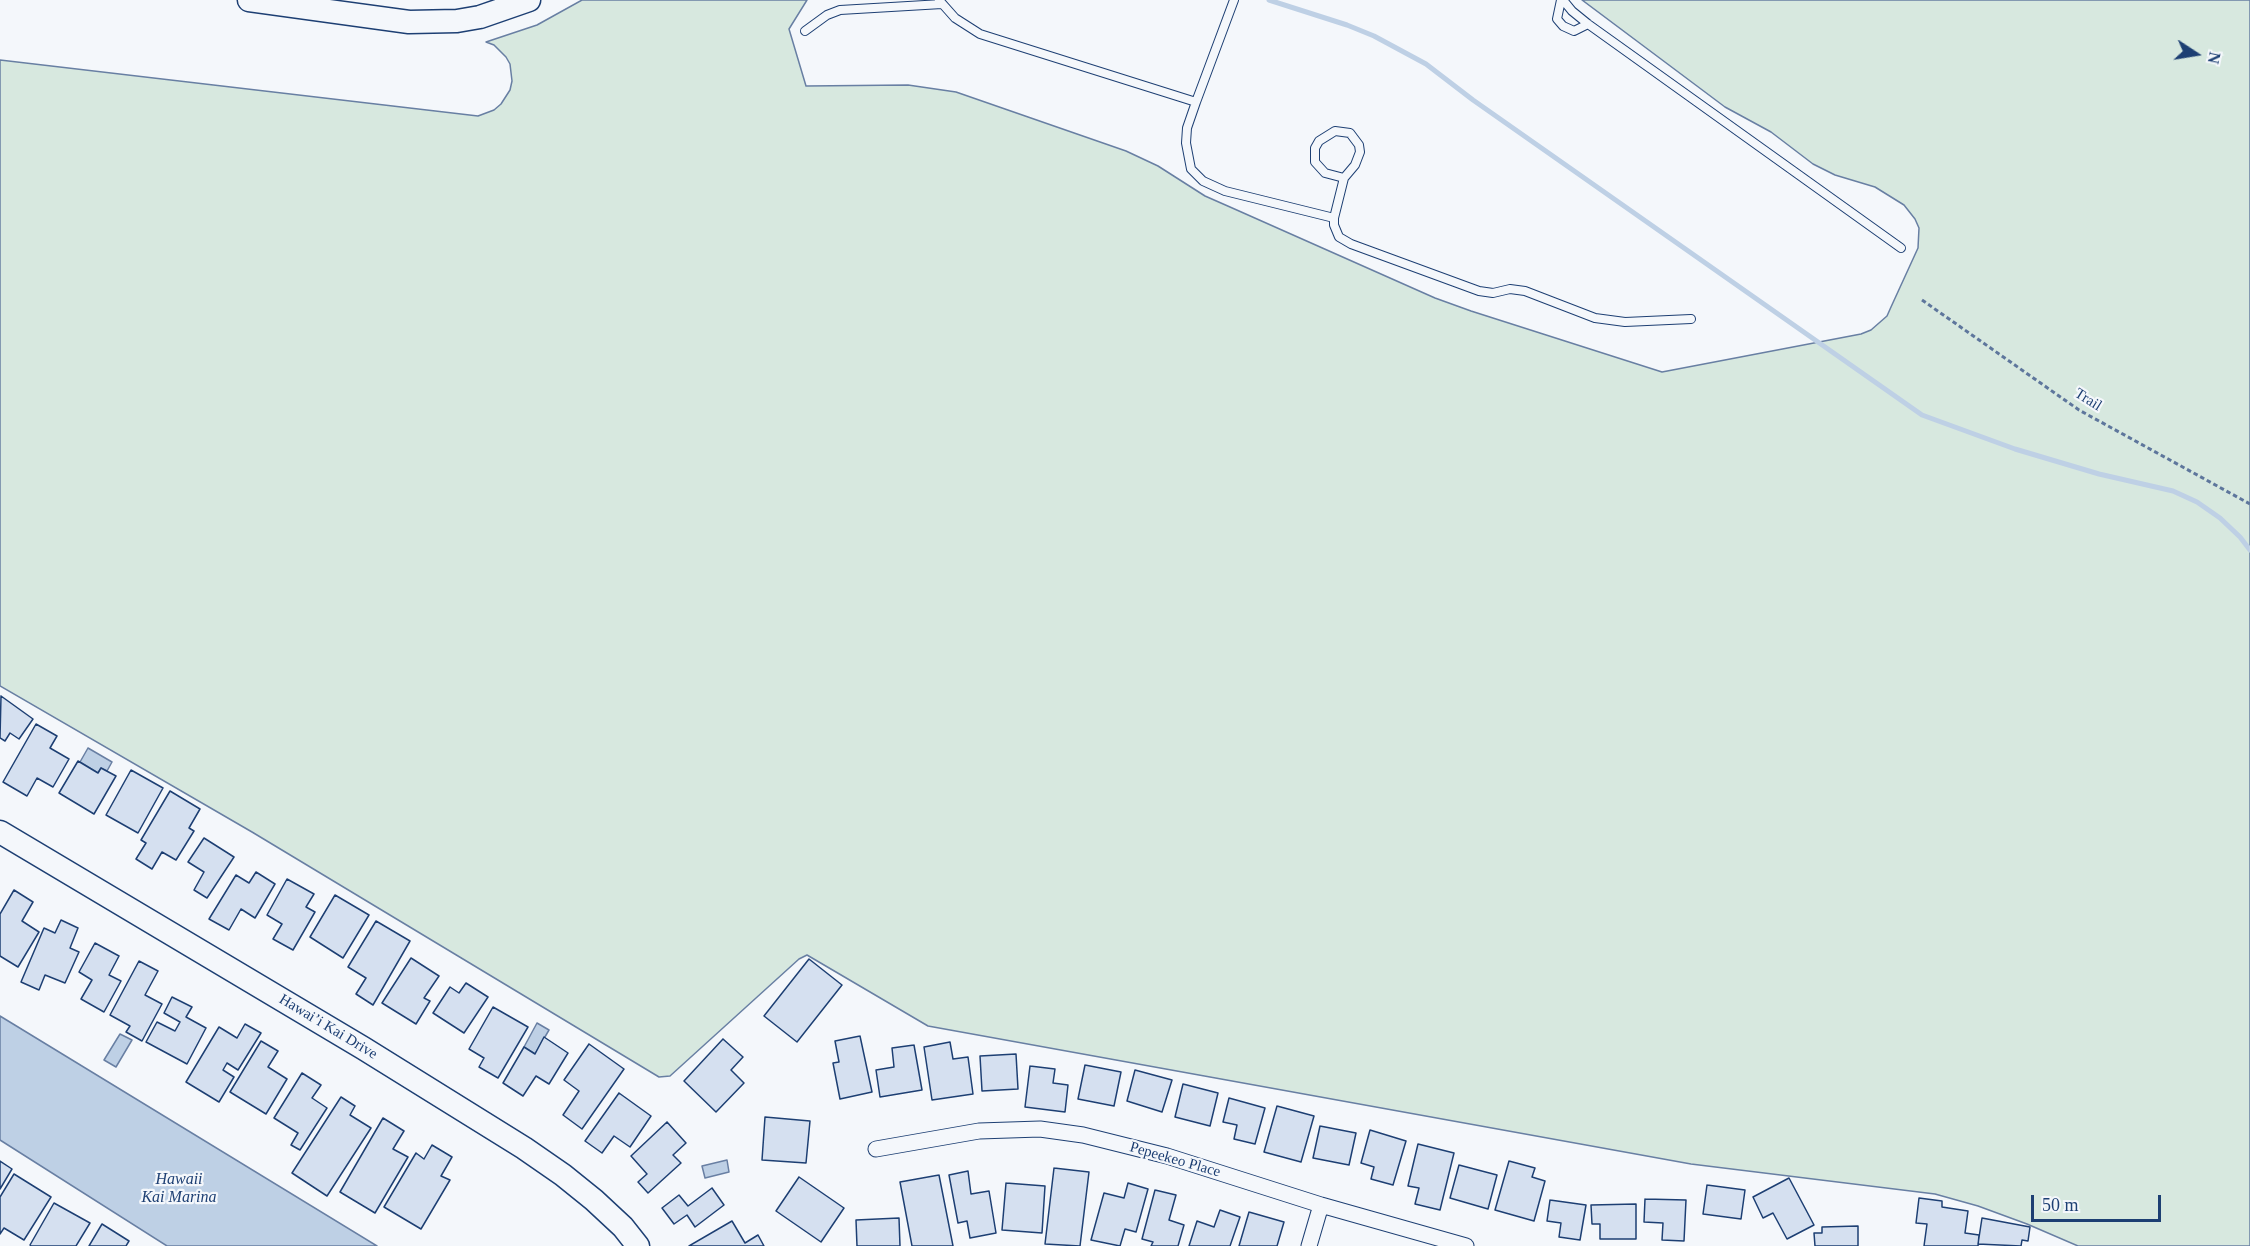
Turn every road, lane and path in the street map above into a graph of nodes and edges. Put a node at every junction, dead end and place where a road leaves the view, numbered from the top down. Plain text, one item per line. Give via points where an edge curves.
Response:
1 (249, 0) edge
2 (529, 0) edge
3 (1234, 0) edge
4 (1562, 0) edge
5 (940, 2) edge
6 (1588, 24) junction
7 (805, 31) dead end
8 (1196, 102) junction
9 (1344, 178) junction
10 (1334, 218) junction
11 (1901, 248) dead end
12 (1923, 300) dead end
13 (1691, 319) dead end
14 (2250, 504) edge
15 (0, 832) edge
16 (876, 1149) dead end
17 (1321, 1205) junction
18 (638, 1246) edge
19 (1309, 1246) edge
20 (1466, 1246) edge

1 - 2 main road via 409,22 480,17
3 - 8 lane
4 - 6 lane
4 - 6 lane via 1557,19 1563,26 1574,31
5 - 7 lane via 840,10
5 - 8 lane via 955,18 980,34
6 - 11 lane
8 - 10 lane via 1186,143 1191,168 1203,181 1225,191
9 - 9 lane via 1324,173 1315,162 1315,147 1335,131 1350,133 1359,145 1359,159
9 - 10 lane
10 - 13 lane via 1336,231 1344,241 1484,292 1525,291 1610,321
12 - 14 path, Trail via 2079,410
15 - 18 main road, Hawai’i Kai Drive via 363,1048 537,1157 594,1200
16 - 17 street, Pepeekeo Place via 979,1131 1040,1129 1083,1135 1167,1156
17 - 19 street
17 - 20 street, Pepeekeo Place

